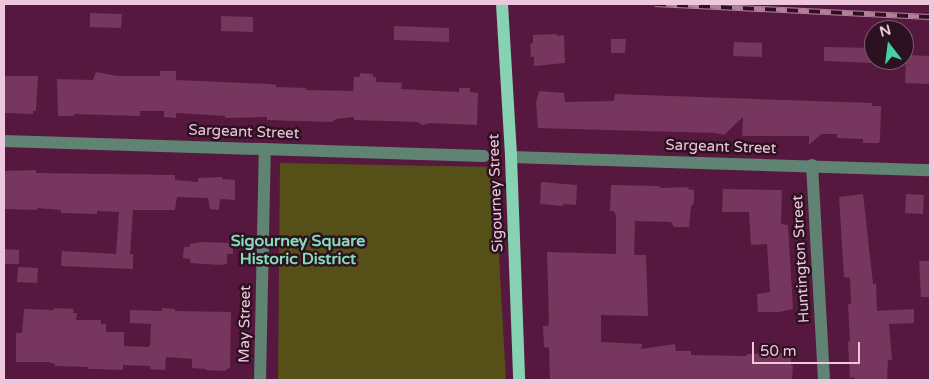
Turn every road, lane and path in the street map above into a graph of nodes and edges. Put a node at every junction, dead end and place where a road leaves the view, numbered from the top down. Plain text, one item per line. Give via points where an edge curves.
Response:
1 (502, 4) edge
2 (4, 141) edge
3 (265, 149) junction
4 (484, 156) dead end
5 (511, 157) junction
6 (812, 165) junction
7 (930, 170) edge
8 (260, 380) edge
9 (519, 380) edge
10 (824, 380) edge

1 - 5 main road, Sigourney Street
2 - 3 street, Sargeant Street
3 - 4 street, Sargeant Street
3 - 8 street, May Street
5 - 6 street, Sargeant Street
5 - 9 main road, Sigourney Street
6 - 7 street, Sargeant Street
6 - 10 street, Huntington Street

